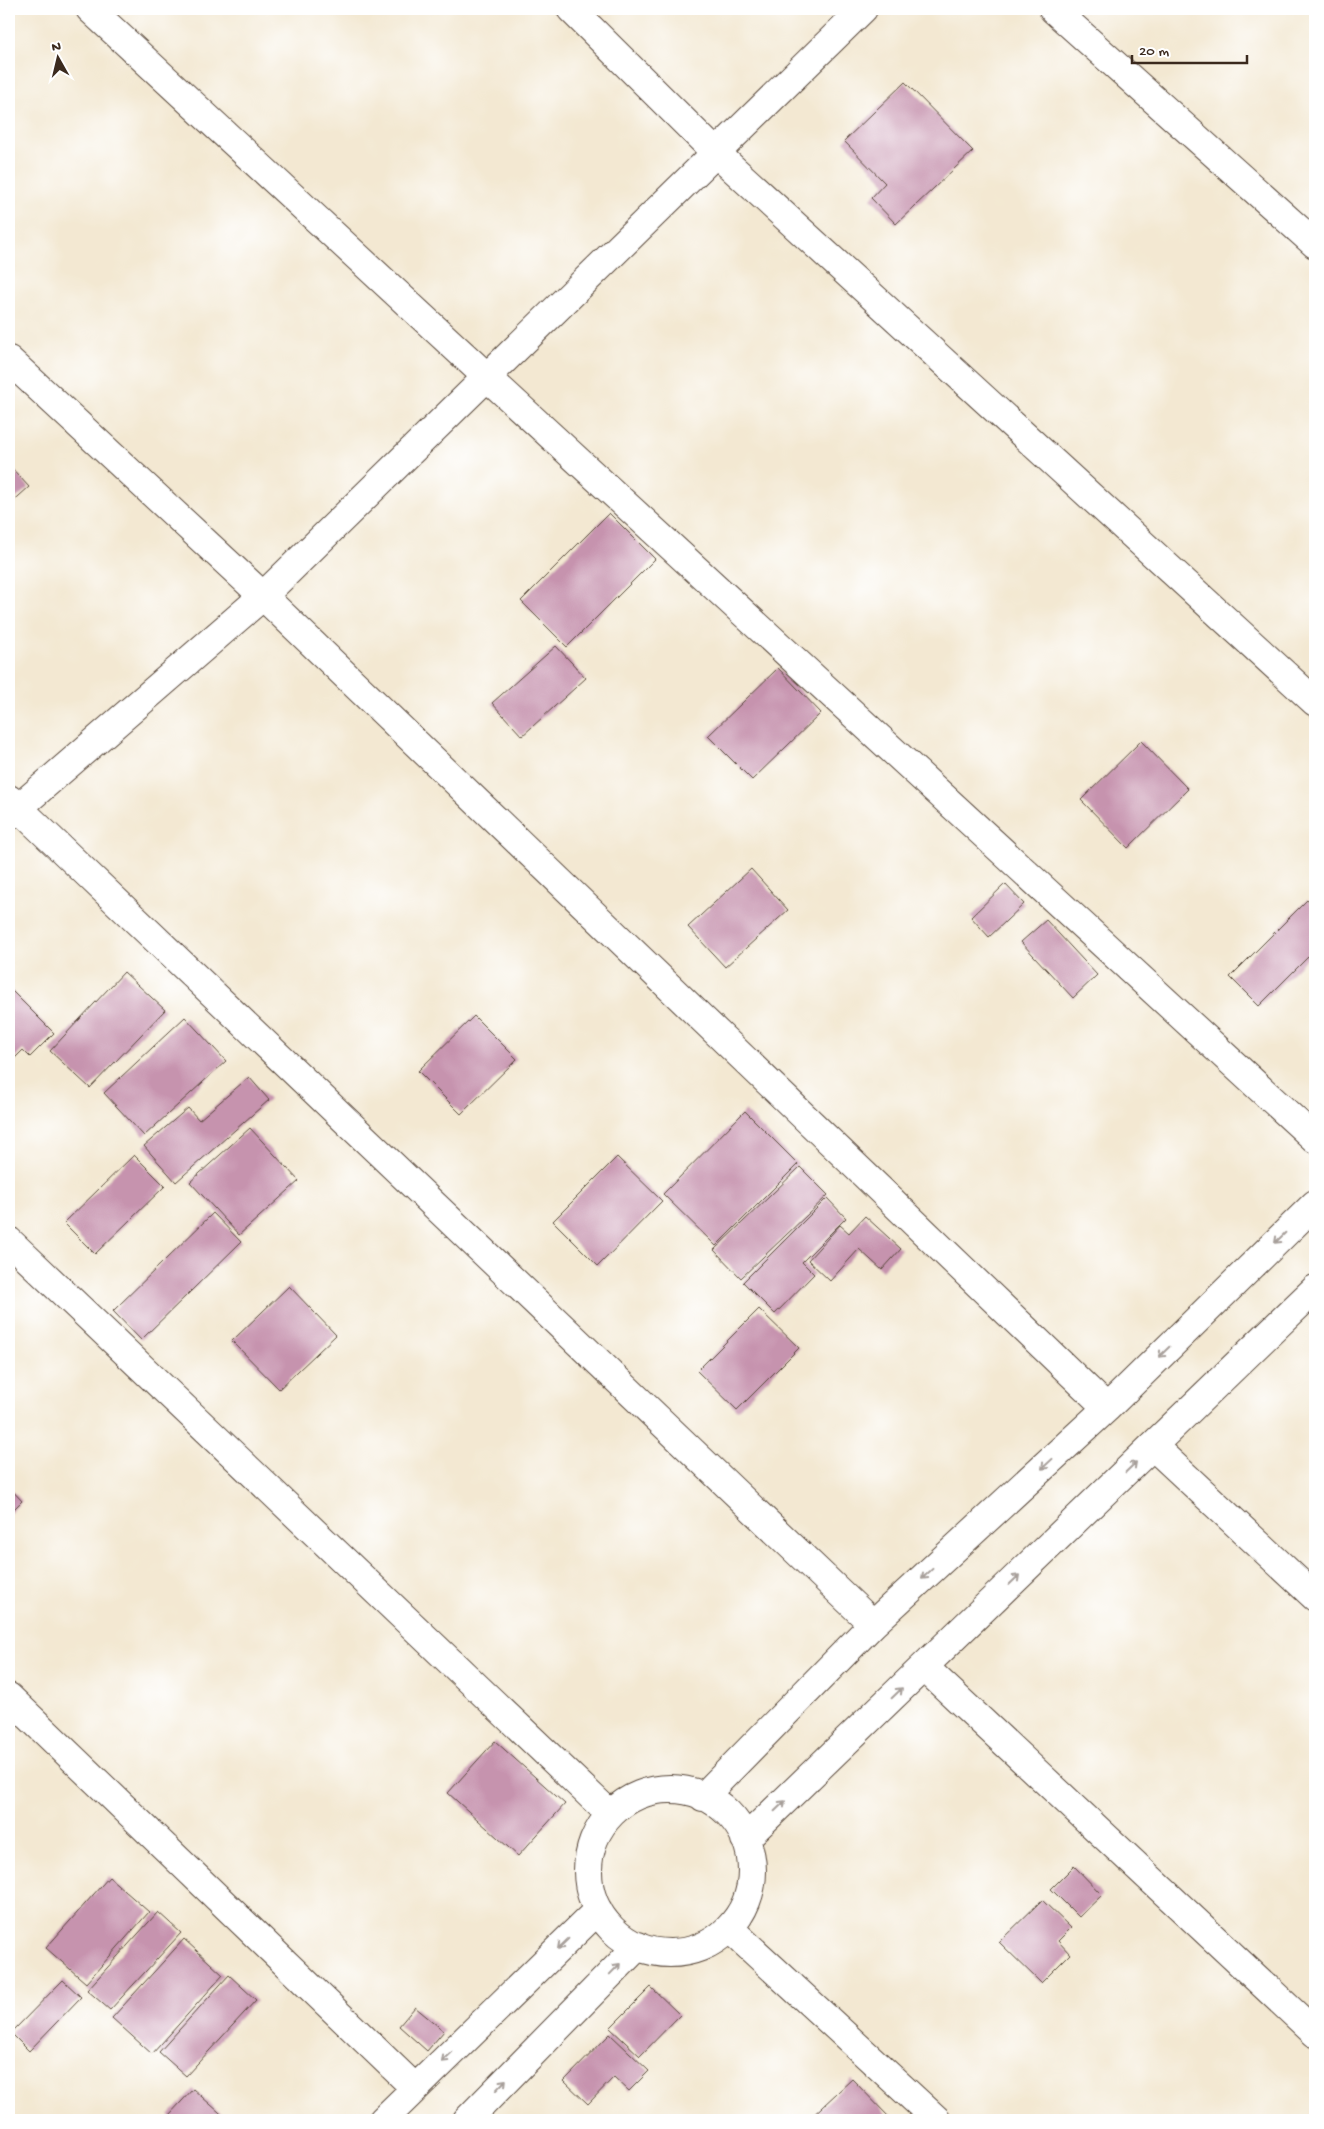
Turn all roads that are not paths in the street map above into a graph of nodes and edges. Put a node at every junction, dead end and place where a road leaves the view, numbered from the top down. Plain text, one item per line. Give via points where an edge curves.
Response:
1 (90, 9) edge
2 (571, 9) edge
3 (863, 9) edge
4 (1053, 9) edge
5 (716, 153) junction
6 (1315, 244) edge
7 (9, 360) edge
8 (487, 378) junction
9 (263, 596) junction
10 (1315, 702) edge
11 (12, 807) edge
12 (1315, 1139) edge
13 (1315, 1204) edge
14 (9, 1241) edge
15 (1315, 1289) edge
16 (1107, 1408) junction
17 (1153, 1446) junction
18 (1315, 1596) edge
19 (873, 1624) junction
20 (924, 1667) junction
21 (9, 1698) edge
22 (703, 1796) junction
23 (610, 1814) junction
24 (745, 1839) junction
25 (598, 1910) junction
26 (730, 1929) junction
27 (638, 1946) junction
28 (1315, 2033) edge
29 (415, 2088) junction
30 (383, 2120) edge
31 (467, 2120) edge
32 (937, 2120) edge

1 - 8 street
2 - 5 street
3 - 5 street
4 - 6 street
5 - 8 street
5 - 10 street
7 - 9 street
8 - 9 street
8 - 12 street
9 - 11 street
9 - 16 street
11 - 19 street
13 -> 16 street
14 - 23 street
15 - 17 street
16 -> 19 street
17 - 18 street
20 -> 17 street
19 - 22 street
24 -> 20 street
20 - 28 street
21 - 29 street
22 - 23 street via 690,1791 661,1790 634,1797
22 - 24 street via 737,1822
23 - 25 street via 594,1838 587,1866 590,1894
24 - 26 street via 750,1848 753,1877 746,1905
25 - 27 street via 603,1920 624,1940
25 -> 29 street
26 - 27 street via 706,1946 679,1953 650,1952
26 - 32 street
31 -> 27 street
29 - 30 street

